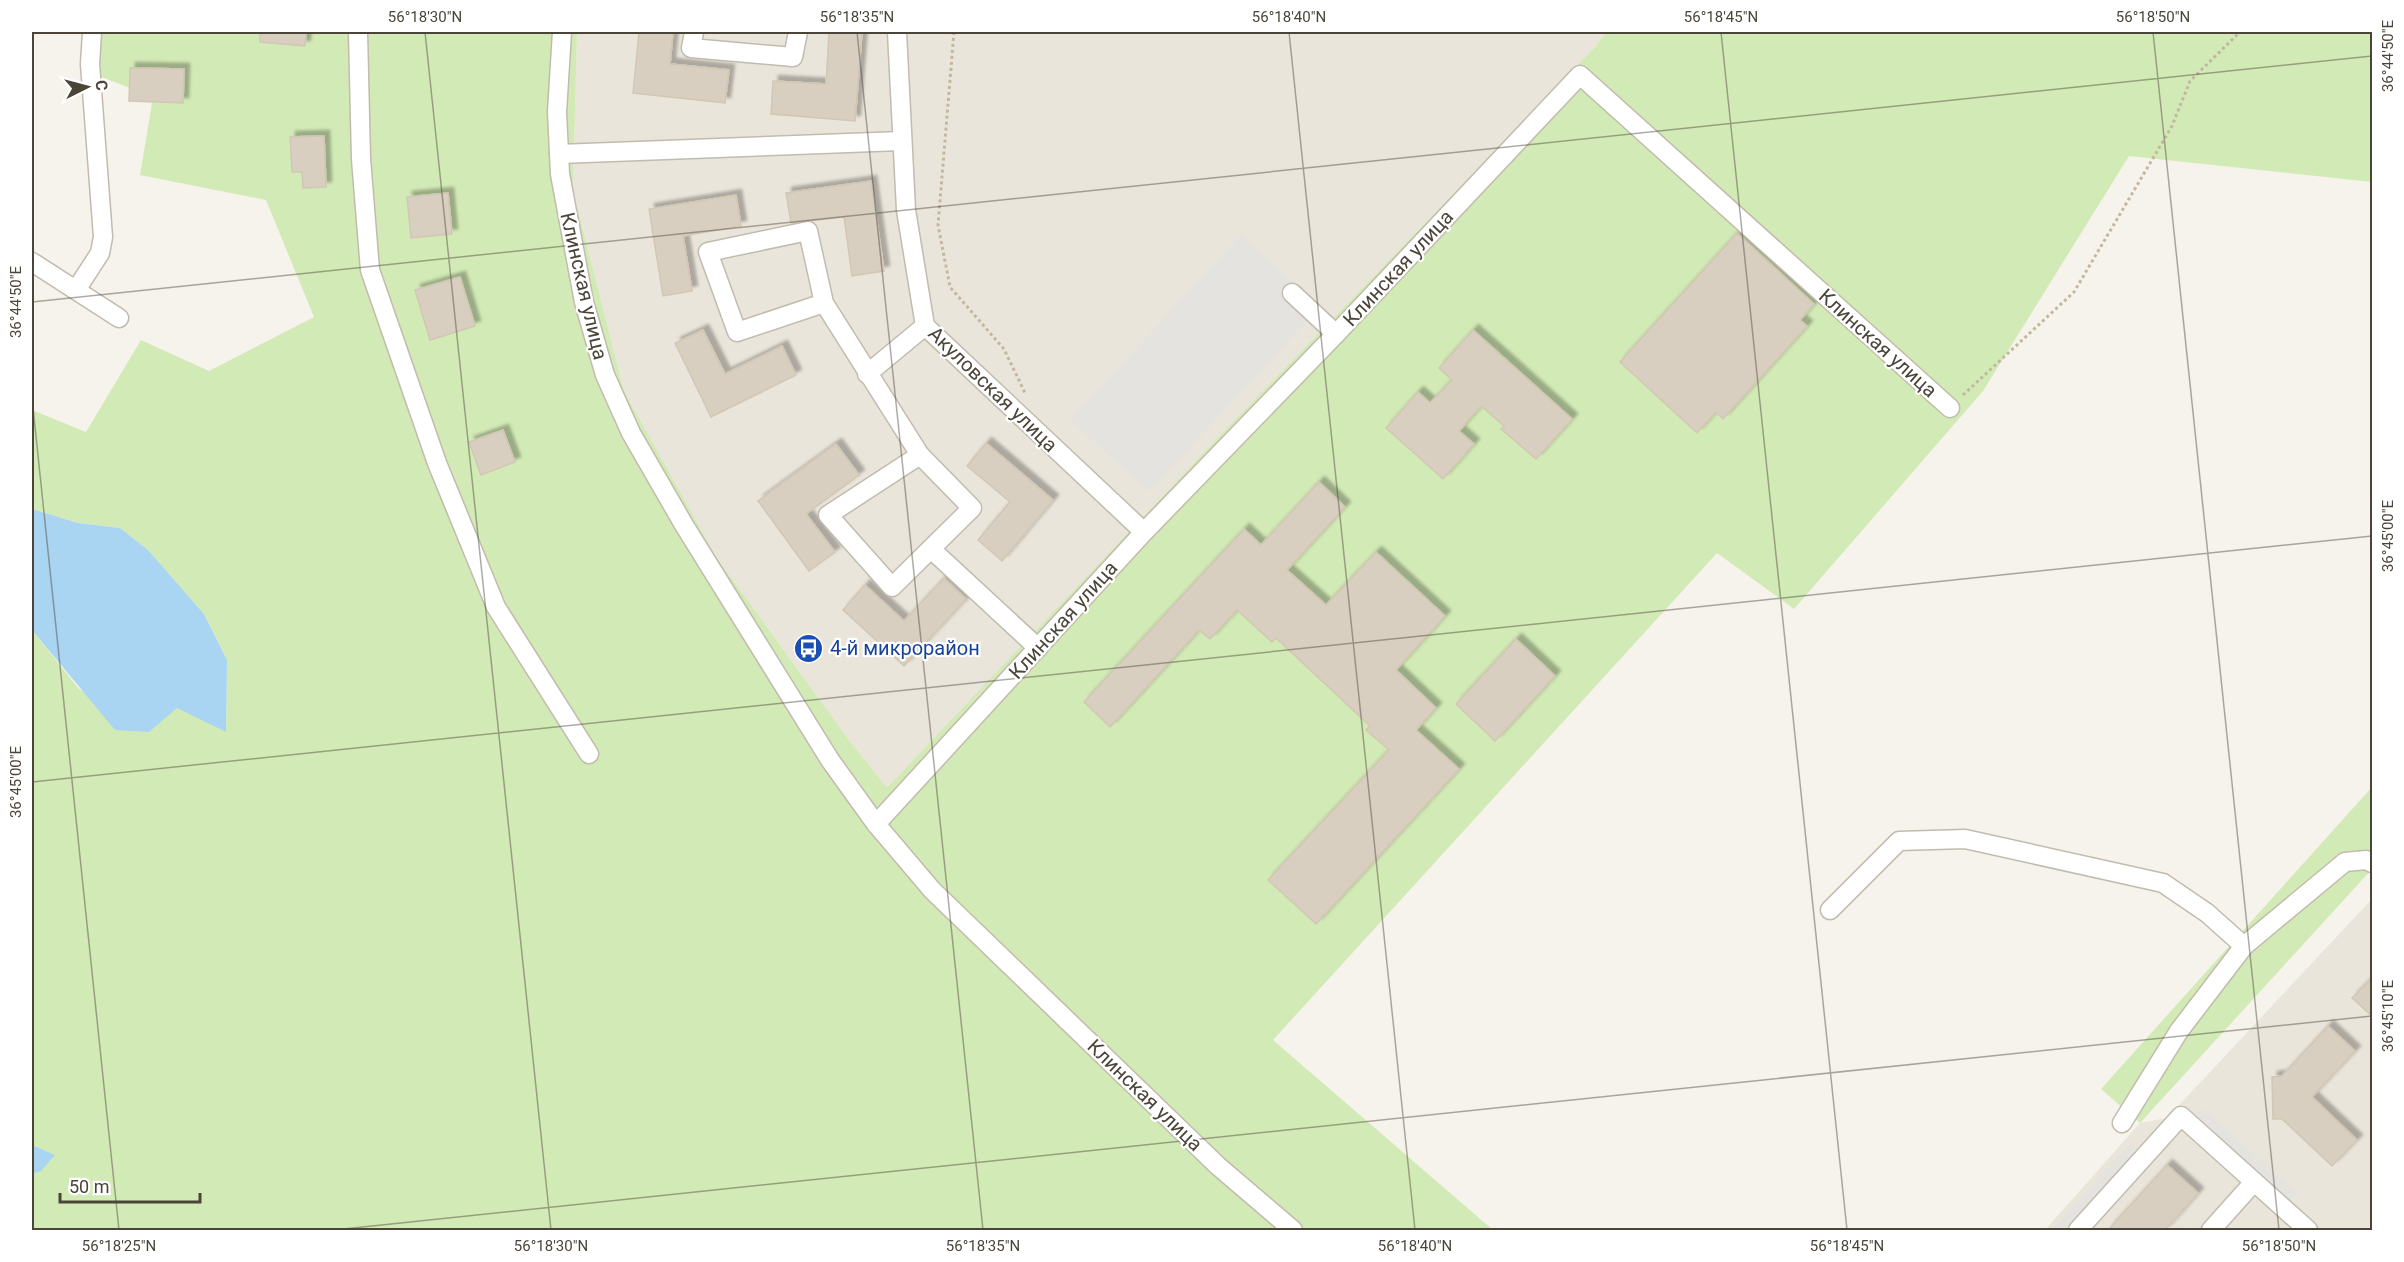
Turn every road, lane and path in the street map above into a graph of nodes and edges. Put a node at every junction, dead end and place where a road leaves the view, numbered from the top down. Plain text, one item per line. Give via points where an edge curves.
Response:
1 (92, 32) edge
2 (358, 32) edge
3 (562, 32) edge
4 (694, 32) edge
5 (798, 32) edge
6 (897, 32) edge
7 (954, 32) edge
8 (2240, 32) edge
9 (902, 141) junction
10 (559, 154) junction
11 (32, 262) edge
12 (76, 291) junction
13 (1292, 293) dead end
14 (824, 303) junction
15 (119, 318) dead end
16 (925, 326) junction
17 (1336, 334) junction
18 (867, 374) junction
19 (1029, 401) dead end
20 (1950, 408) joint
21 (920, 454) junction
22 (1144, 532) junction
23 (931, 549) junction
24 (1038, 648) junction
25 (589, 754) dead end
26 (876, 824) junction
27 (2373, 863) edge
28 (1830, 910) dead end
29 (2244, 946) junction
30 (2122, 1123) dead end
31 (2254, 1182) junction
32 (1293, 1230) edge
33 (2078, 1230) edge
34 (2211, 1230) edge
35 (2308, 1230) edge

1 - 12 street via 90,64 103,237 100,253
2 - 25 street via 361,159 370,270 437,464 496,607
3 - 10 street, Клинская улица via 557,112
4 - 5 street via 691,48 793,57
6 - 9 street, Акуловская улица
7 - 19 path via 938,225 950,287 1004,349
8 - 20 path via 2190,81 2172,126 2074,292
9 - 10 street
9 - 16 street, Акуловская улица via 906,210
10 - 26 street, Клинская улица via 584,302 605,375 627,423 684,525 830,760
11 - 12 street
12 - 15 street
13 - 17 street
14 - 14 street via 808,231 708,252 737,332
14 - 18 street
16 - 18 street
16 - 22 street, Акуловская улица
17 - 20 street, Клинская улица via 1580,75
17 - 22 street, Клинская улица
18 - 21 street
21 - 23 street via 972,508
21 - 23 street via 828,515 892,587
22 - 24 street, Клинская улица
23 - 24 street
24 - 26 street, Клинская улица
26 - 32 street, Клинская улица via 932,890 1218,1166
27 - 29 street via 2345,862
28 - 29 street via 1899,842 1965,839 2163,883
29 - 30 street via 2179,1031
31 - 33 street via 2181,1116
31 - 34 street
31 - 35 street

